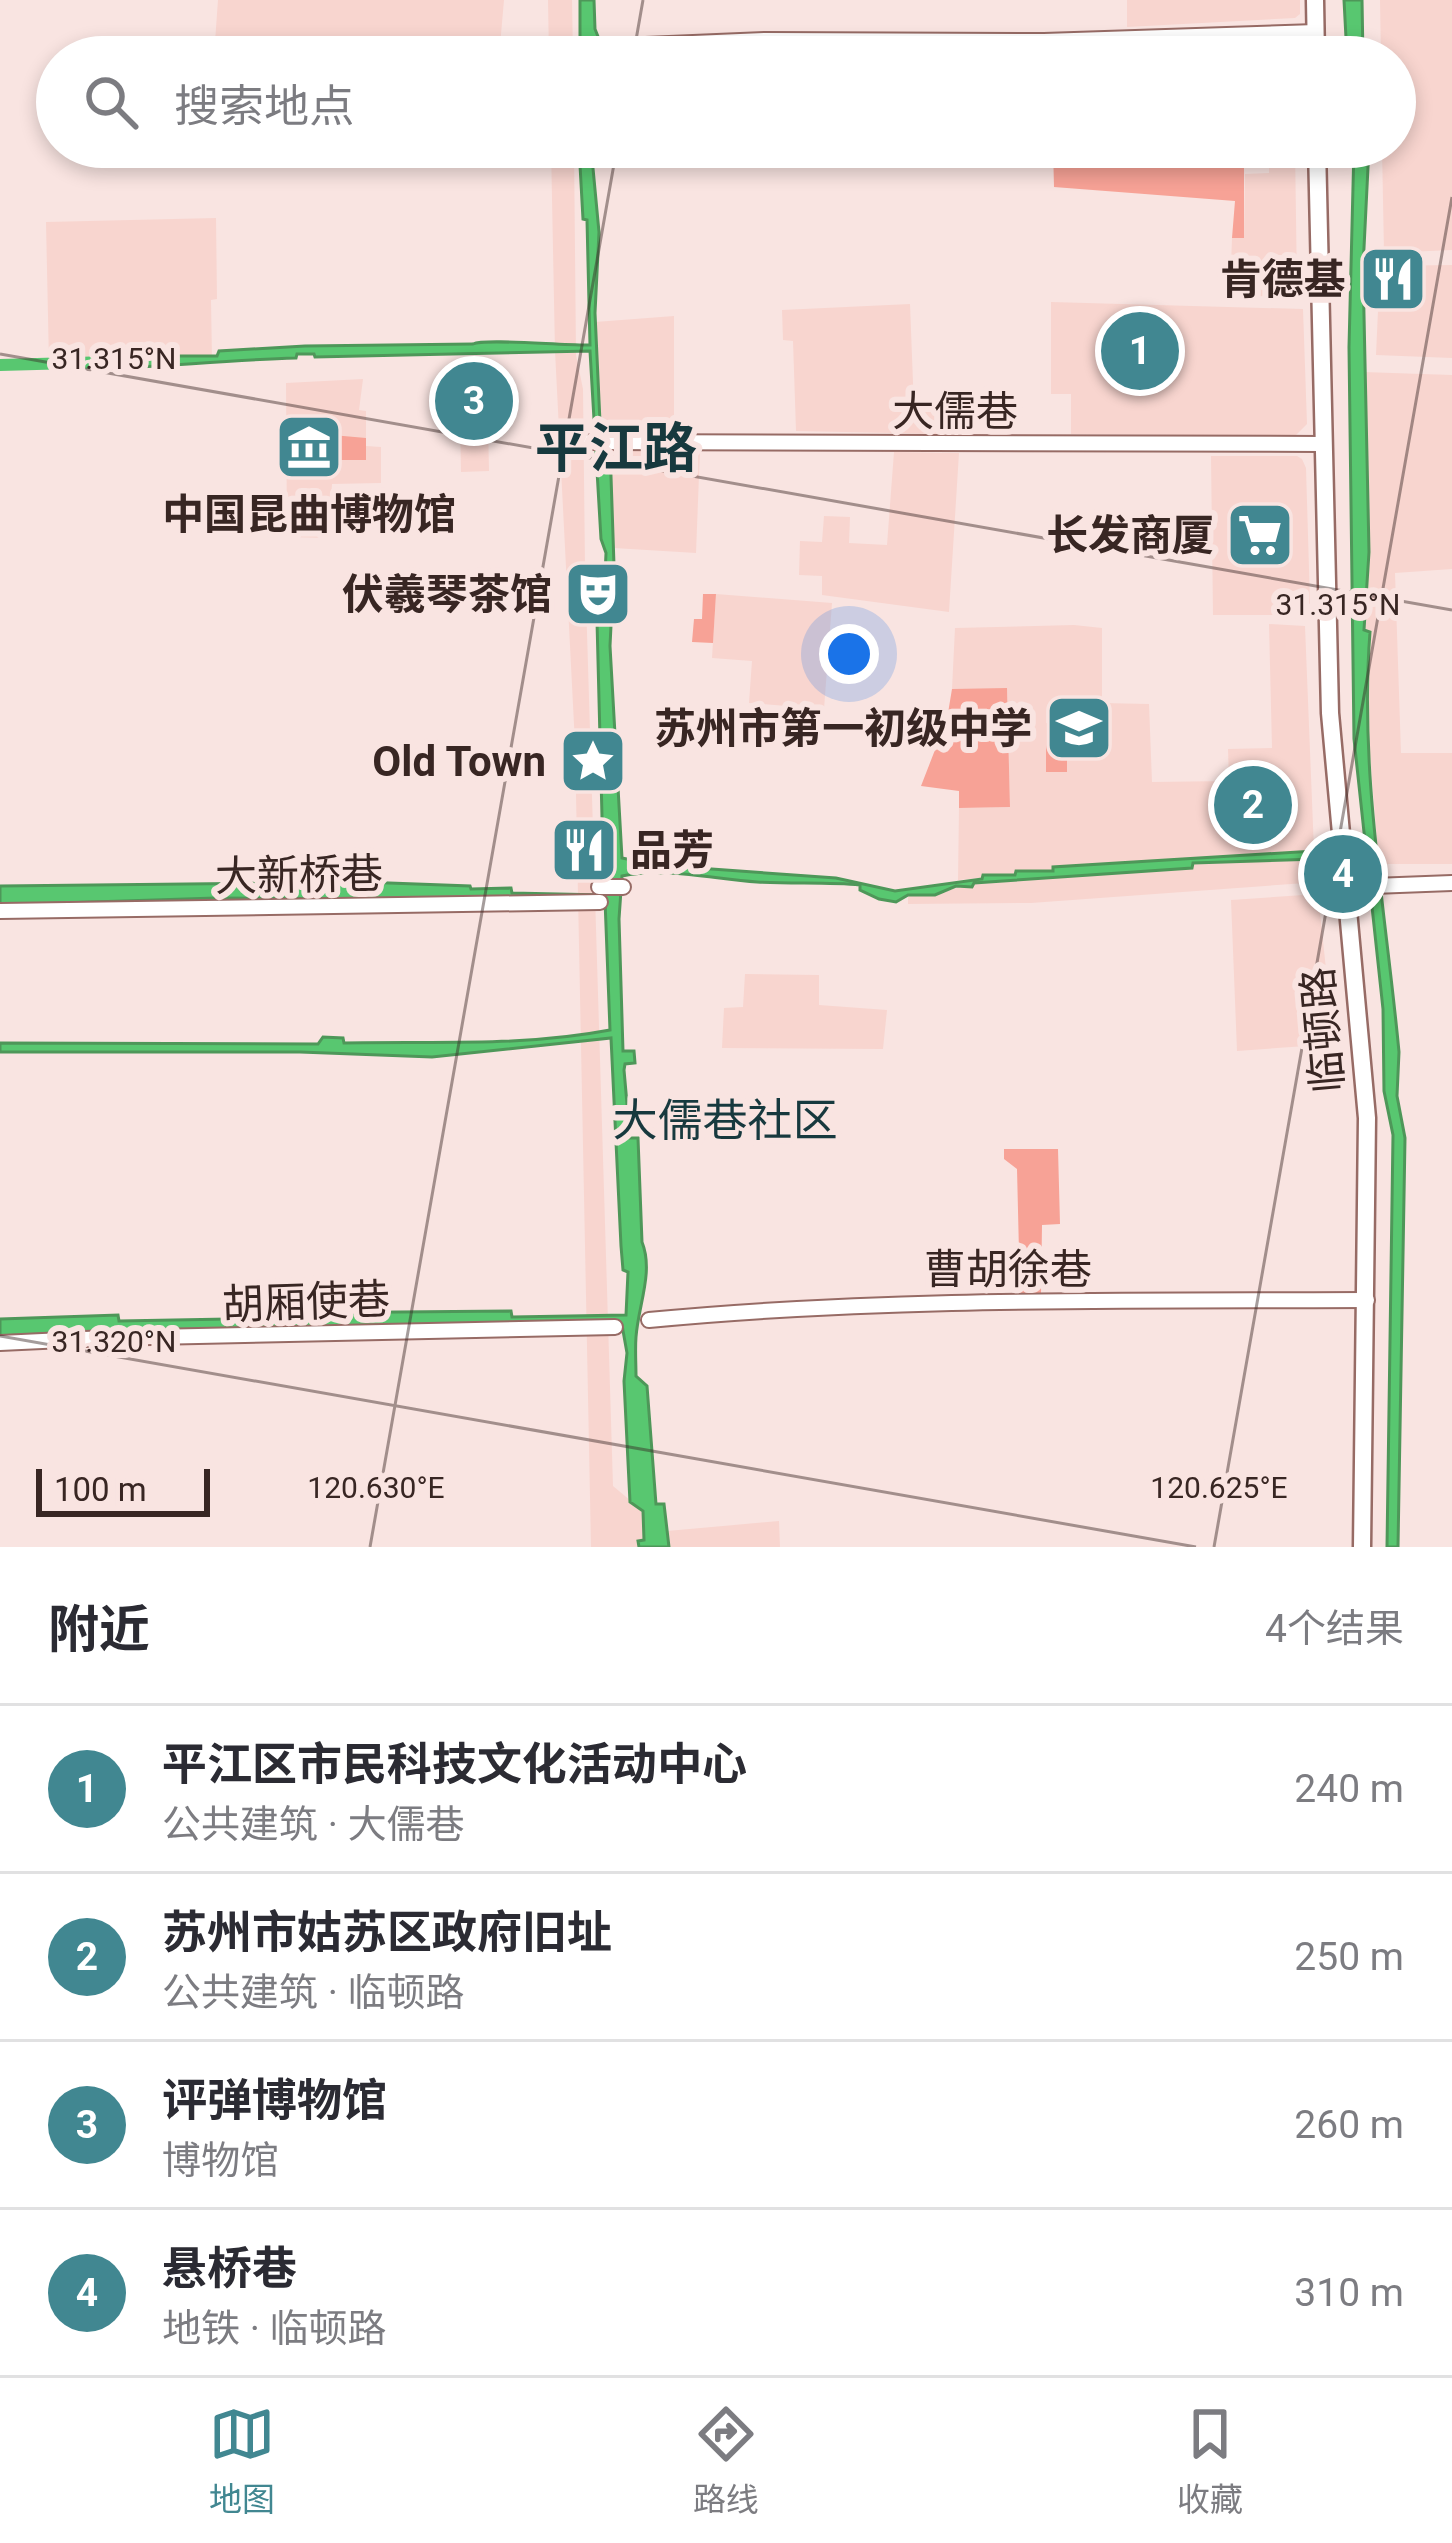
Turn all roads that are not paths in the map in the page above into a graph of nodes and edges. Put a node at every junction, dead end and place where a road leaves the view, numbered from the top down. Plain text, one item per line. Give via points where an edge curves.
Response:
1 (1315, 0) edge
2 (1316, 32) junction
3 (1195, 36) edge
4 (1316, 36) edge
5 (1317, 168) edge
6 (594, 442) dead end
7 (1322, 444) junction
8 (1452, 883) edge
9 (1355, 886) junction
10 (623, 887) dead end
11 (0, 911) edge
12 (1367, 1300) junction
13 (649, 1320) dead end
14 (615, 1328) dead end
15 (0, 1343) edge
16 (1362, 1547) edge

1 - 2 main road
2 - 3 street
2 - 4 main road
5 - 7 main road, 临顿路
6 - 7 street, 大儒巷
7 - 9 main road, 临顿路 via 1330,713
8 - 9 street
9 - 12 main road, 临顿路
10 - 11 street, 大新桥巷
12 - 13 street, 曹胡徐巷 via 922,1301
12 - 16 main road, 临顿路
14 - 15 street, 胡厢使巷

